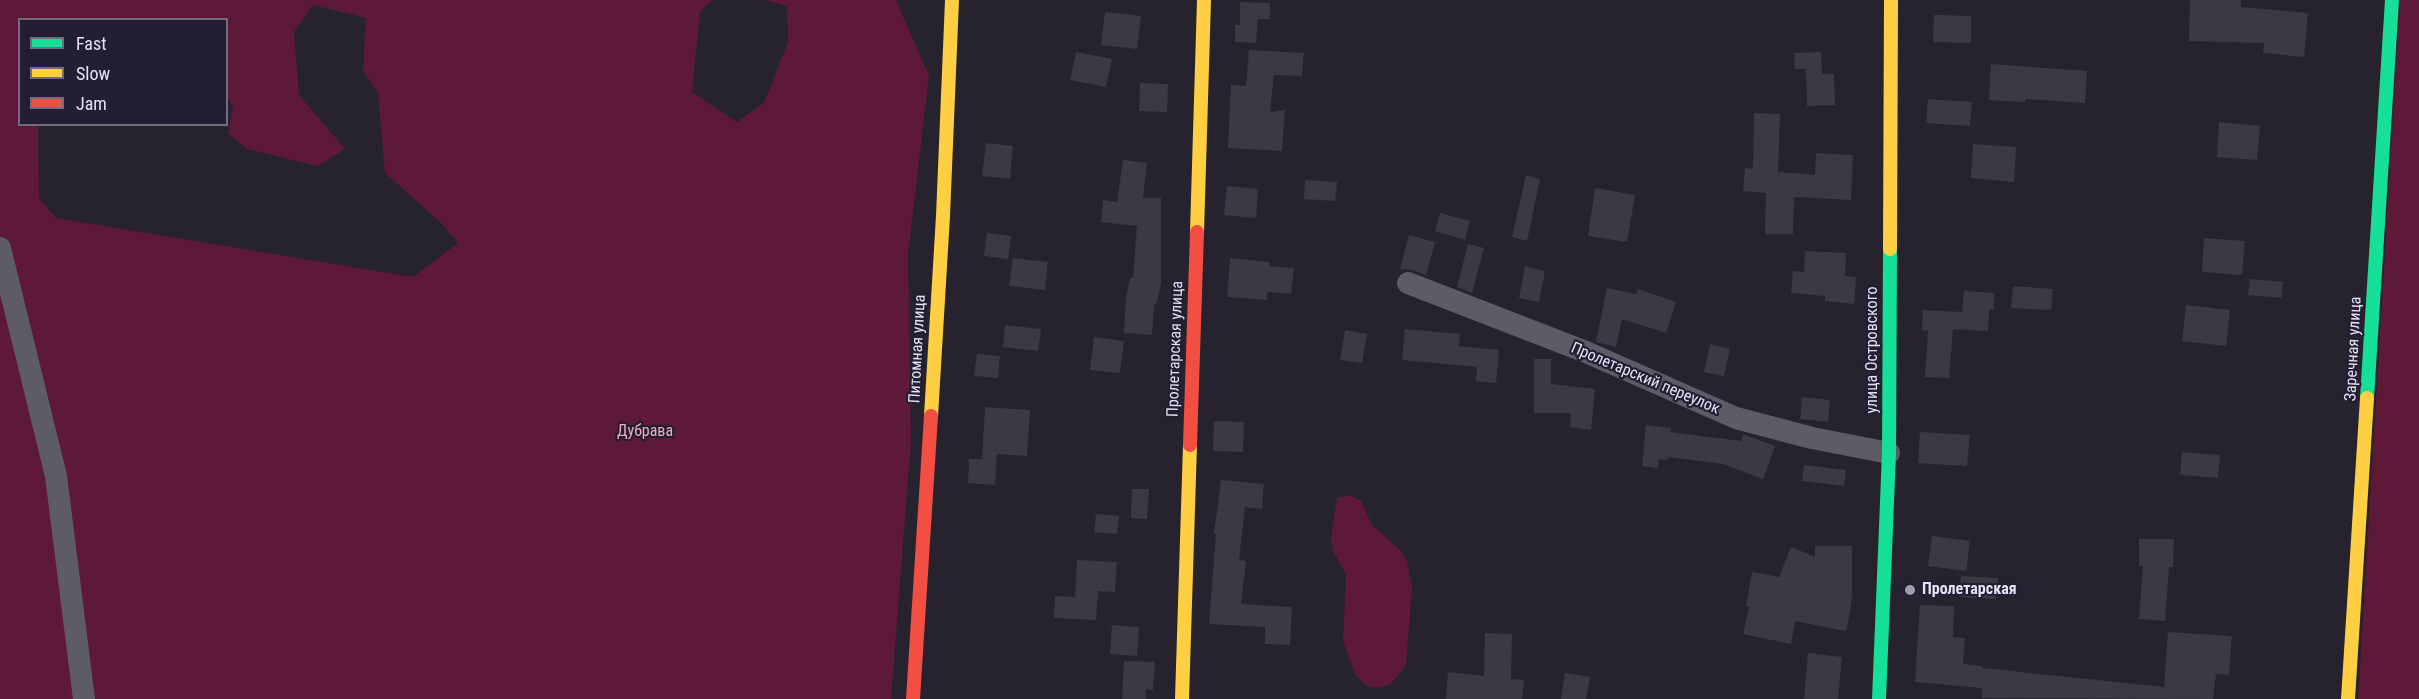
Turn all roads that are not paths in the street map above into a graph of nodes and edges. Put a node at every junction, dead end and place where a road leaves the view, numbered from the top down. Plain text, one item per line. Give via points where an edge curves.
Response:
1 (952, 0) edge
2 (1204, 0) edge
3 (1891, 0) edge
4 (2392, 0) edge
5 (0, 248) edge
6 (1408, 283) dead end
7 (1889, 453) junction
8 (84, 699) edge
9 (913, 699) edge
10 (1182, 699) edge
11 (1879, 699) edge
12 (2348, 699) edge

1 - 9 street, Питомная улица via 943,216
2 - 10 street, Пролетарская улица
3 - 7 street, улица Островского
4 - 12 street, Заречная улица
5 - 8 street via 56,476
6 - 7 street, Пролетарский переулок via 1586,352 1736,418
7 - 11 street, улица Островского

